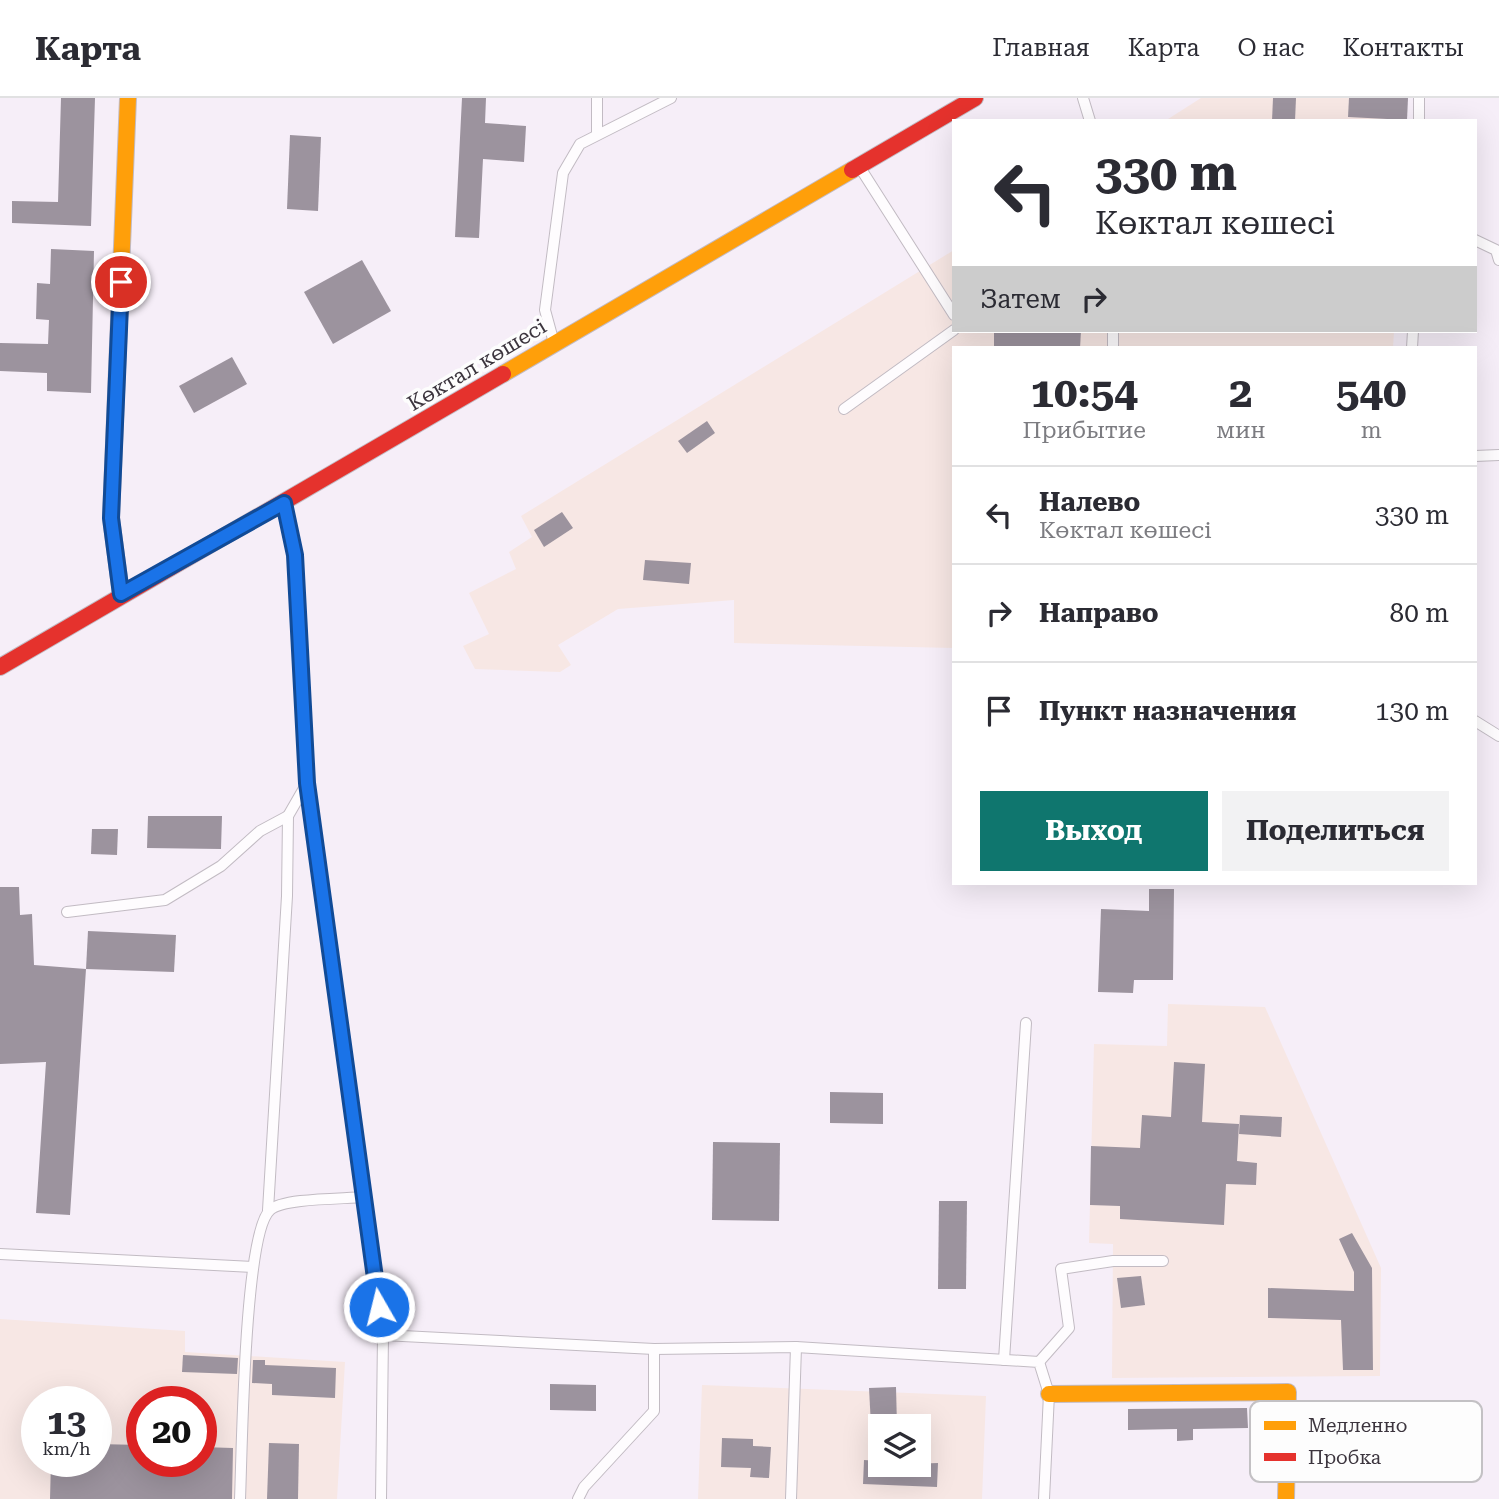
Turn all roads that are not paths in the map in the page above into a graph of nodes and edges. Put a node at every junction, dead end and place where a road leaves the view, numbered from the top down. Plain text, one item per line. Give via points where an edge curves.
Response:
1 (128, 98) edge
2 (597, 98) edge
3 (671, 98) edge
4 (975, 98) edge
5 (1083, 98) edge
6 (1419, 98) edge
7 (1089, 119) edge
8 (1419, 119) edge
9 (597, 134) junction
10 (859, 165) junction
11 (1477, 241) edge
12 (1499, 260) edge
13 (952, 312) edge
14 (952, 331) edge
15 (554, 344) junction
16 (844, 409) dead end
17 (1499, 455) edge
18 (1477, 456) edge
19 (284, 503) junction
20 (121, 594) junction
21 (0, 667) edge
22 (1477, 722) edge
23 (1499, 736) edge
24 (307, 783) junction
25 (288, 816) junction
26 (67, 912) dead end
27 (1026, 1023) dead end
28 (364, 1198) junction
29 (268, 1210) junction
30 (0, 1254) edge
31 (1163, 1261) dead end
32 (253, 1267) junction
33 (383, 1335) junction
34 (796, 1347) junction
35 (654, 1349) junction
36 (1004, 1360) junction
37 (1039, 1362) junction
38 (1049, 1394) junction
39 (1288, 1401) edge
40 (240, 1499) edge
41 (381, 1499) edge
42 (578, 1499) edge
43 (791, 1499) edge
44 (1044, 1499) edge

1 - 20 street via 111,518
2 - 9 lane
3 - 9 lane
4 - 10 street, Көктал көшесі
5 - 7 lane
6 - 8 lane
9 - 15 lane via 580,144 563,173 545,310
10 - 13 lane
10 - 15 street, Көктал көшесі
11 - 12 lane via 1496,250
14 - 16 lane
15 - 19 street, Көктал көшесі
17 - 18 lane
19 - 20 street, Көктал көшесі
19 - 24 lane via 295,555
20 - 21 street, Көктал көшесі
22 - 23 lane
24 - 25 lane
24 - 28 lane
25 - 26 lane via 260,831 221,866 165,900
25 - 29 lane via 288,895
27 - 36 lane
28 - 29 lane via 278,1204
28 - 33 lane
29 - 32 lane
30 - 32 lane
31 - 37 lane via 1113,1261 1061,1269 1069,1328
32 - 40 lane
33 - 35 lane
33 - 41 lane
34 - 35 lane
34 - 36 lane
34 - 43 lane
35 - 42 lane via 654,1411
36 - 37 lane
37 - 38 lane
38 - 39 street via 1288,1392
38 - 44 lane

